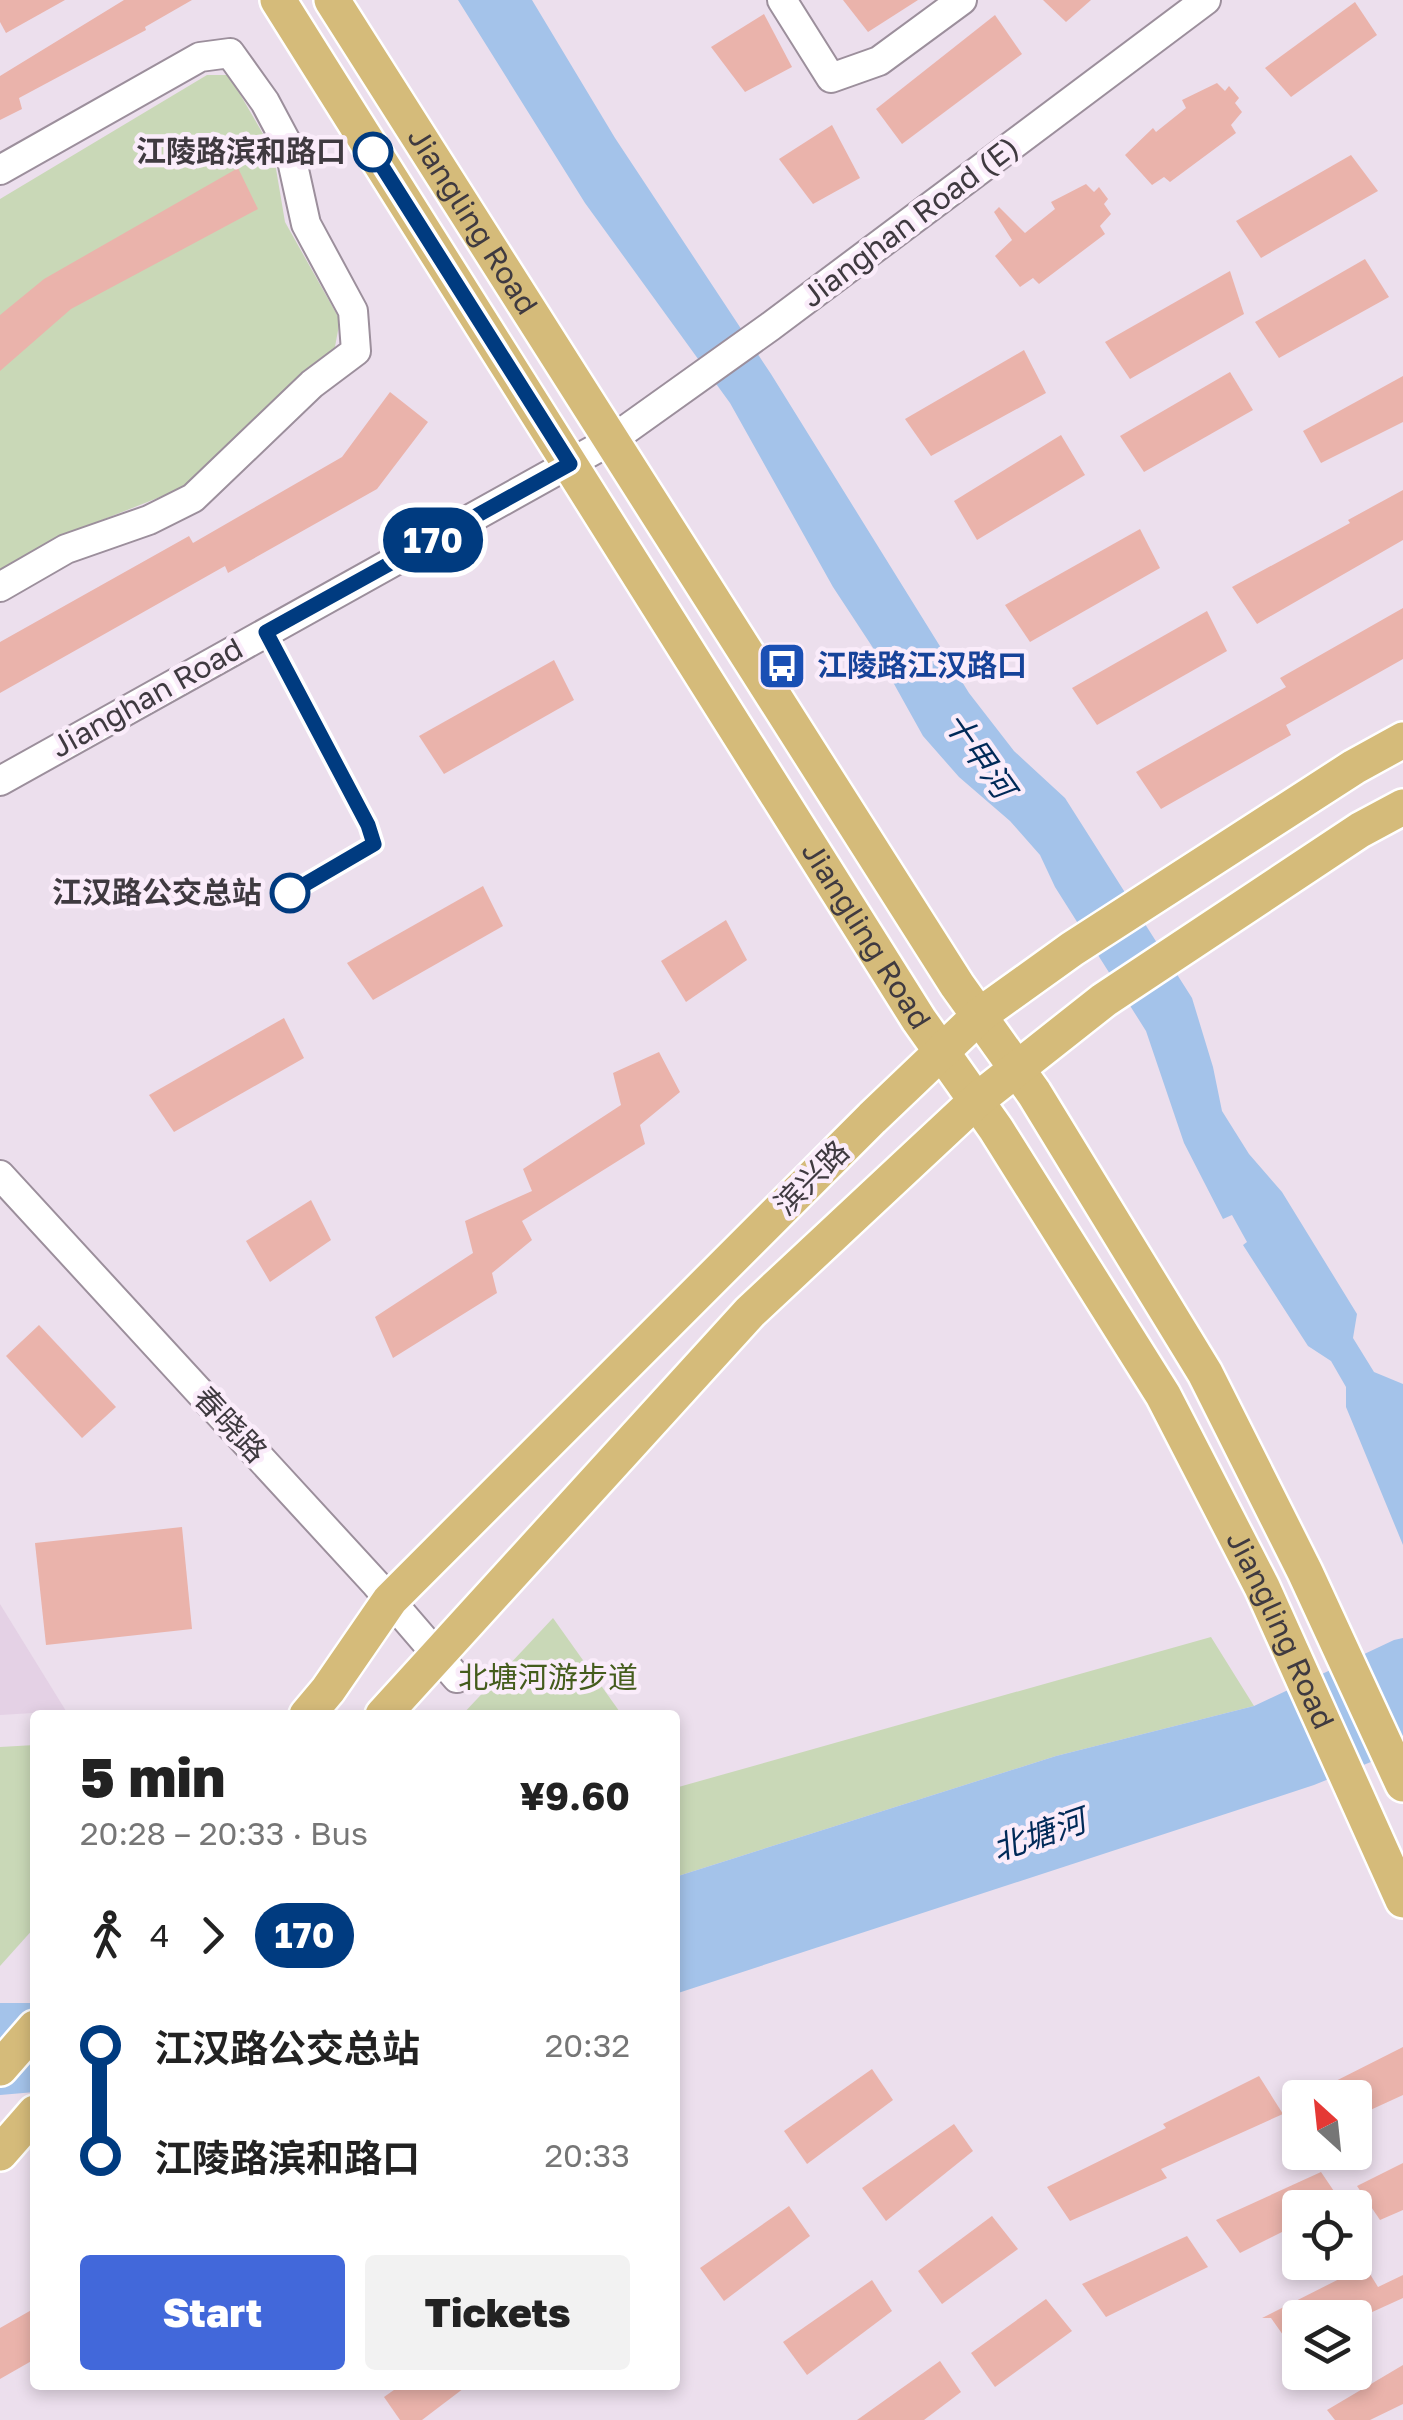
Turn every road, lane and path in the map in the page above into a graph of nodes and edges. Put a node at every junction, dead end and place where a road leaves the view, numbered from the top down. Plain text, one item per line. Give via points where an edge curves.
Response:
1 (278, 0) edge
2 (332, 0) edge
3 (782, 0) edge
4 (962, 0) edge
5 (1206, 0) edge
6 (0, 170) edge
7 (610, 440) junction
8 (570, 464) junction
9 (0, 588) edge
10 (1403, 740) edge
11 (0, 781) edge
12 (1403, 807) edge
13 (980, 1015) junction
14 (942, 1049) junction
15 (1016, 1070) junction
16 (976, 1100) junction
17 (0, 1175) edge
18 (390, 1600) junction
19 (447, 1667) junction
20 (318, 1703) edge
21 (390, 1710) edge
22 (1403, 1784) edge
23 (1396, 1885) edge
24 (30, 2034) edge
25 (0, 2068) edge
26 (30, 2119) edge
27 (0, 2153) edge

1 - 8 main road, Jiangling Road
2 - 7 main road, Jiangling Road
3 - 4 street via 831,78 878,61
5 - 7 street, Jianghan Road (E)
6 - 9 street via 200,57 230,54 289,146 306,224 353,311 356,351 193,498 66,549
7 - 8 street, Jianghan Road
7 - 13 main road, Jiangling Road
8 - 11 street, Jianghan Road
8 - 14 main road, Jiangling Road
10 - 13 main road, 滨兴路 via 1072,949
12 - 15 main road, 滨兴路 via 1104,1000
13 - 14 main road, 滨兴路
13 - 15 main road, Jiangling Road
14 - 16 main road, Jiangling Road
14 - 18 main road, 滨兴路
15 - 16 main road, 滨兴路
15 - 22 main road, Jiangling Road via 1206,1373
16 - 19 main road, 滨兴路 via 750,1312
16 - 23 main road, Jiangling Road via 1163,1395 1262,1587
17 - 18 street, 春晓路
18 - 19 street, 春晓路
18 - 20 main road, 滨兴路
19 - 21 main road, 滨兴路
24 - 25 main road
26 - 27 main road

